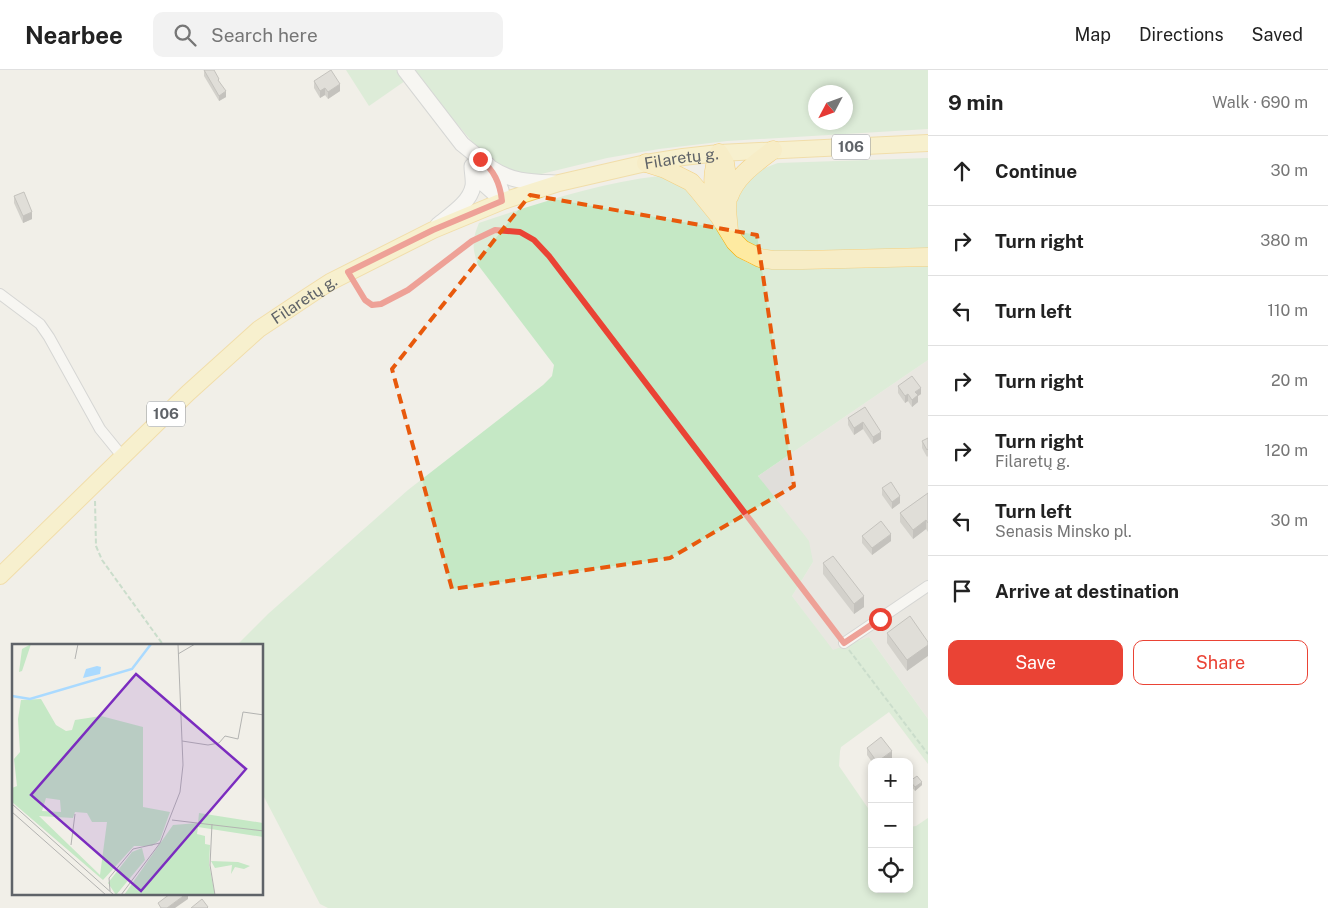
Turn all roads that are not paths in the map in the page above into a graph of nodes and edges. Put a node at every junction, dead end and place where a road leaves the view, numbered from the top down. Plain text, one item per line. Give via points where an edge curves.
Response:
1 (405, 70) edge
2 (928, 143) edge
3 (462, 144) junction
4 (773, 150) junction
5 (719, 153) junction
6 (646, 163) junction
7 (472, 166) junction
8 (488, 166) junction
9 (559, 183) junction
10 (728, 199) junction
11 (502, 201) junction
12 (719, 216) junction
13 (433, 230) junction
14 (729, 234) junction
15 (928, 257) edge
16 (0, 294) edge
17 (122, 456) junction
18 (0, 576) edge
19 (928, 586) edge
20 (844, 643) road end

1 - 3 main road
2 - 4 main road, Filaretų g. / 106
3 - 7 main road
3 - 8 main road
4 - 5 main road, Filaretų g. / 106
4 - 10 highway via 734,183
5 - 6 main road, Filaretų g. / 106
5 - 10 highway via 725,163
5 - 12 highway via 713,175
6 - 9 main road, Filaretų g. / 106
6 - 12 highway via 665,168 691,182
7 - 11 main road
7 - 13 main road via 470,194
8 - 9 main road via 516,180
8 - 11 main road via 498,182
9 - 11 main road, Filaretų g. / 106
10 - 14 highway
11 - 13 main road, Filaretų g. / 106
12 - 14 highway
13 - 17 main road, Filaretų g. / 106 via 348,272 260,330
14 - 15 highway via 742,249 773,260
16 - 17 street via 40,324 100,428
17 - 18 main road, Filaretų g. / 106
19 - 20 street

